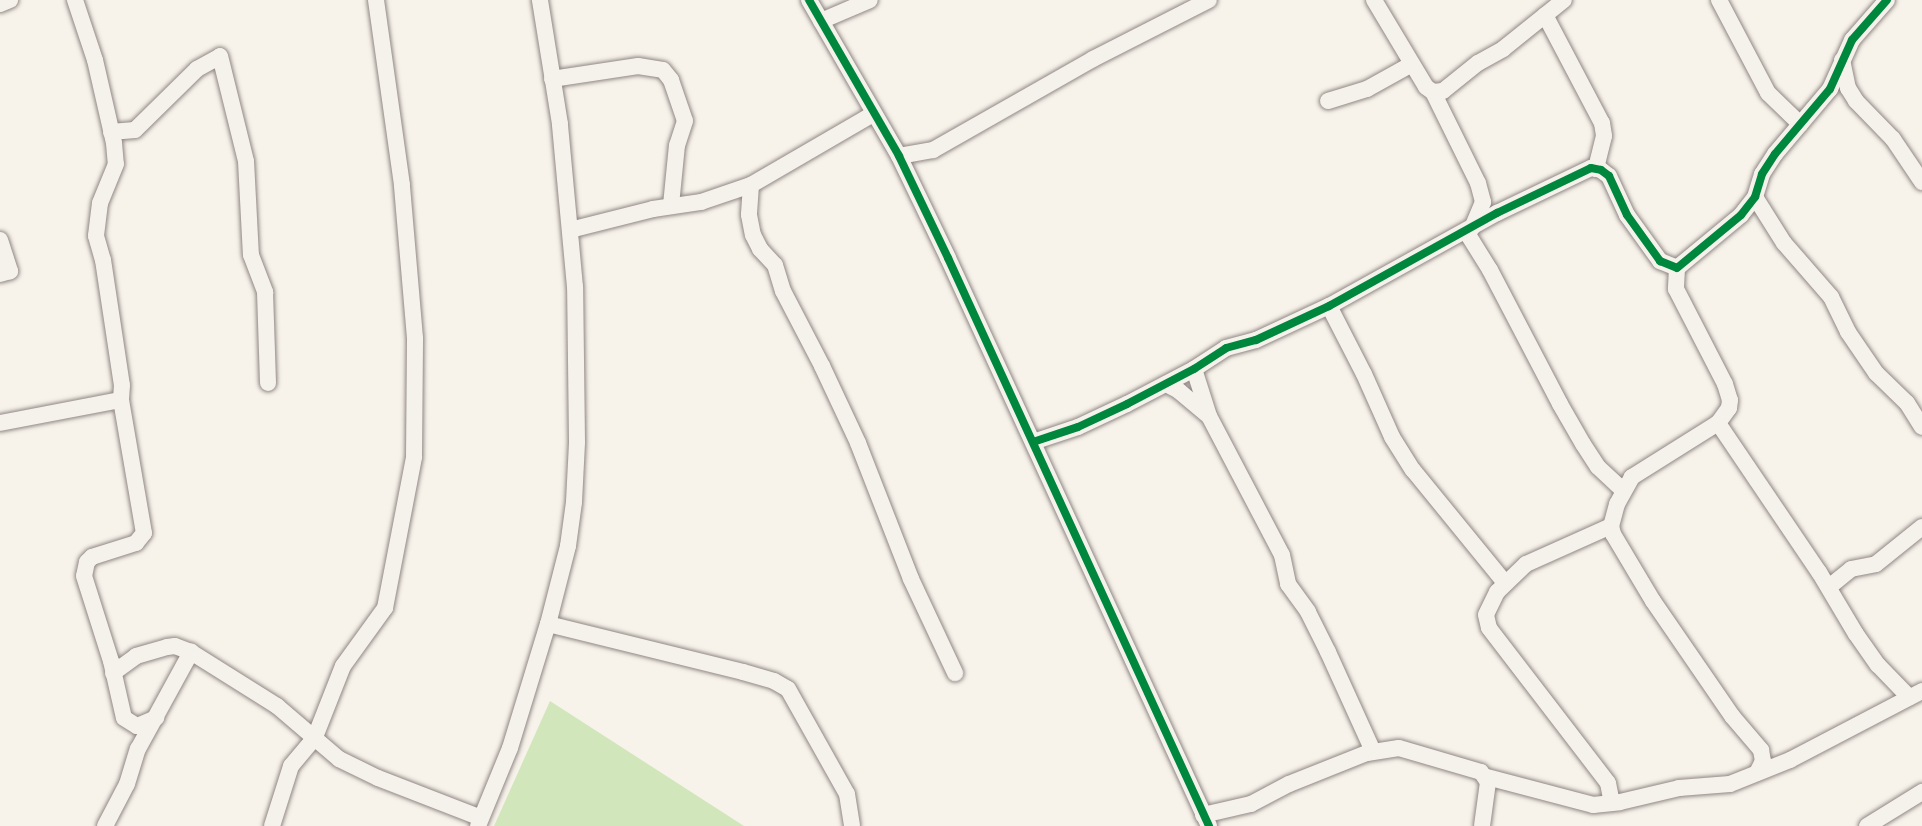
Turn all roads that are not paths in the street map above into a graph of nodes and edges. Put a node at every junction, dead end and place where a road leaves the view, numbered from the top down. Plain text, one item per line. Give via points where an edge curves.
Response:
1 (10, 0) edge
2 (75, 0) edge
3 (376, 0) edge
4 (540, 0) edge
5 (809, 0) edge
6 (870, 0) edge
7 (1209, 0) edge
8 (1374, 0) edge
9 (1564, 0) edge
10 (1719, 0) edge
11 (1887, 0) edge
12 (0, 4) edge
13 (1545, 15) junction
14 (821, 21) junction
15 (1841, 59) junction
16 (1412, 64) junction
17 (552, 79) junction
18 (1433, 92) junction
19 (1328, 102) dead end
20 (873, 114) junction
21 (1800, 124) junction
22 (111, 132) junction
23 (899, 156) junction
24 (1596, 169) junction
25 (1922, 182) edge
26 (752, 185) junction
27 (1755, 197) junction
28 (671, 205) junction
29 (1489, 211) junction
30 (570, 230) junction
31 (1469, 230) junction
32 (0, 240) edge
33 (1677, 268) junction
34 (0, 274) edge
35 (1329, 306) junction
36 (1194, 369) junction
37 (268, 383) dead end
38 (1166, 384) junction
39 (121, 400) junction
40 (1209, 416) junction
41 (0, 423) edge
42 (1719, 423) junction
43 (1922, 427) edge
44 (1033, 442) junction
45 (1623, 490) junction
46 (1611, 526) junction
47 (1922, 527) edge
48 (1505, 583) junction
49 (1829, 587) junction
50 (548, 624) junction
51 (191, 652) junction
52 (113, 673) junction
53 (955, 673) dead end
54 (1916, 694) edge
55 (156, 718) junction
56 (315, 737) junction
57 (1373, 752) junction
58 (1757, 773) junction
59 (1487, 777) junction
60 (1922, 792) edge
61 (1612, 803) junction
62 (1206, 820) edge
63 (479, 822) edge
64 (105, 826) edge
65 (272, 826) edge
66 (852, 826) edge
67 (1482, 826) edge
68 (1867, 826) edge

1 - 12 street
2 - 22 street via 95,60
3 - 56 street via 405,220 415,338 414,457 386,608 342,666
4 - 17 street
5 - 14 street
6 - 14 street
7 - 23 street via 1093,59 933,150
8 - 16 street
9 - 13 street
10 - 21 street via 1768,93
11 - 15 street via 1852,40
13 - 18 street via 1443,91
13 - 24 street via 1602,123 1604,136
14 - 20 street
15 - 21 street via 1830,89
15 - 25 street via 1848,88 1856,101 1893,139
16 - 18 street
16 - 19 street via 1367,89
17 - 28 street via 638,66 663,70 671,80 685,121 677,146
17 - 30 street
18 - 29 street
20 - 23 street
20 - 26 street
21 - 27 street via 1761,174
22 - 37 street via 135,130 192,73 220,56 246,161 251,255 266,292
22 - 39 street via 116,164 100,203 96,236 114,332
23 - 44 street
24 - 29 street via 1580,171
24 - 33 street via 1609,176 1627,215 1650,250 1660,261
26 - 28 street via 701,202
26 - 53 street via 749,216 753,235 774,265 858,443 911,579
27 - 33 street via 1730,226
27 - 43 street via 1784,243 1831,297 1848,332 1876,373 1907,403
28 - 30 street
29 - 31 street
30 - 50 street via 577,372 574,502 568,546
31 - 35 street
31 - 45 street via 1565,414 1598,467
32 - 34 street via 10,271
33 - 42 street via 1676,289 1728,392 1729,408
35 - 36 street via 1265,337 1226,348
35 - 48 street via 1392,437 1413,470
36 - 38 street
36 - 40 street
38 - 40 street
38 - 44 street via 1078,427
39 - 41 street
39 - 52 street via 144,533 136,543 92,557 84,576
40 - 57 street via 1282,555 1288,585 1308,612
42 - 45 street via 1632,477
42 - 49 street
44 - 62 street
45 - 46 street
46 - 48 street via 1526,564
46 - 58 street via 1615,541 1653,601 1732,716 1761,750 1763,761
47 - 49 street via 1876,564 1851,569
48 - 61 street via 1489,606 1489,628 1595,764 1608,783
49 - 54 street via 1878,665
50 - 63 street via 510,748
50 - 66 street via 743,672 788,689 847,794
51 - 52 street via 167,647 136,656
51 - 55 street
51 - 56 street via 278,706
52 - 55 street via 124,718 137,726
54 - 58 street via 1800,755
55 - 64 street via 138,749 127,784
56 - 63 street via 339,759
56 - 65 street via 291,766
57 - 59 street via 1412,750 1482,772
57 - 62 street
58 - 61 street via 1730,784 1679,788
59 - 61 street via 1558,798 1593,805
59 - 67 street
60 - 68 street

